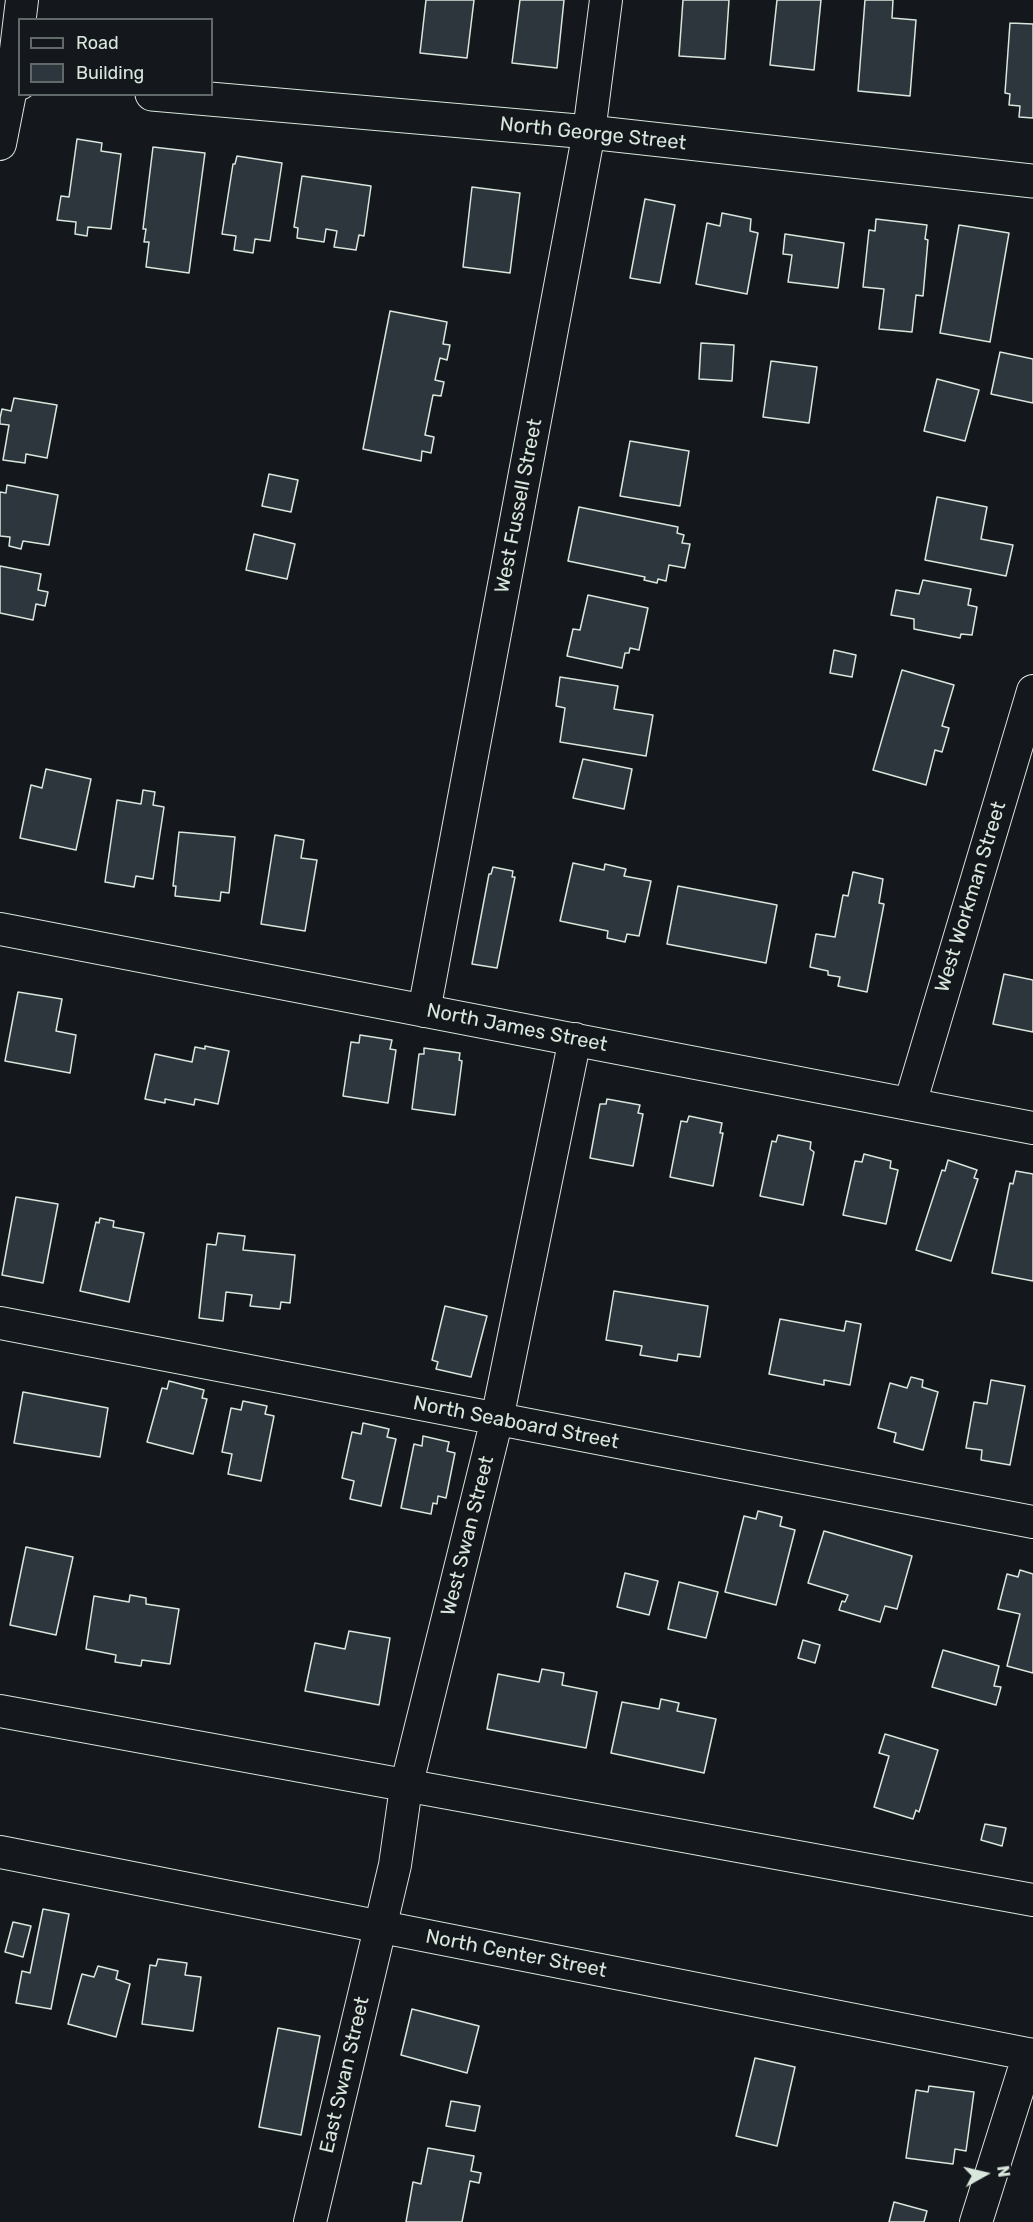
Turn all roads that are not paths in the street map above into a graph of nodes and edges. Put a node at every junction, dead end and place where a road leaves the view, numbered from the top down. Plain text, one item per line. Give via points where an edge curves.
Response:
1 (22, 0) edge
2 (606, 0) edge
3 (20, 18) edge
4 (18, 30) edge
5 (11, 82) edge
6 (175, 96) edge
7 (589, 132) junction
8 (0, 144) edge
9 (1033, 182) edge
10 (1033, 691) edge
11 (0, 929) edge
12 (424, 1011) junction
13 (576, 1039) junction
14 (910, 1104) junction
15 (1033, 1128) edge
16 (0, 1323) edge
17 (497, 1419) junction
18 (1033, 1522) edge
19 (0, 1711) edge
20 (406, 1787) junction
21 (0, 1852) edge
22 (1033, 1900) edge
23 (380, 1927) junction
24 (1031, 2055) edge
25 (310, 2222) edge
26 (976, 2222) edge

1 - 3 street
2 - 7 street, West Fussell Street
4 - 5 street
5 - 8 street
6 - 7 main road, North George Street
7 - 9 main road, North George Street
7 - 12 street, West Fussell Street
10 - 14 street, West Workman Street
11 - 12 street, North James Street
12 - 13 street, North James Street
13 - 14 street, North James Street
13 - 17 street, West Swan Street
14 - 15 street, North James Street
16 - 17 street, North Seaboard Street
17 - 18 street, North Seaboard Street
17 - 20 street, West Swan Street
19 - 20 street
20 - 22 street
20 - 23 street, West Swan Street via 395,1865
21 - 23 street, North Center Street
23 - 24 street, North Center Street
23 - 25 street, East Swan Street
24 - 26 street

